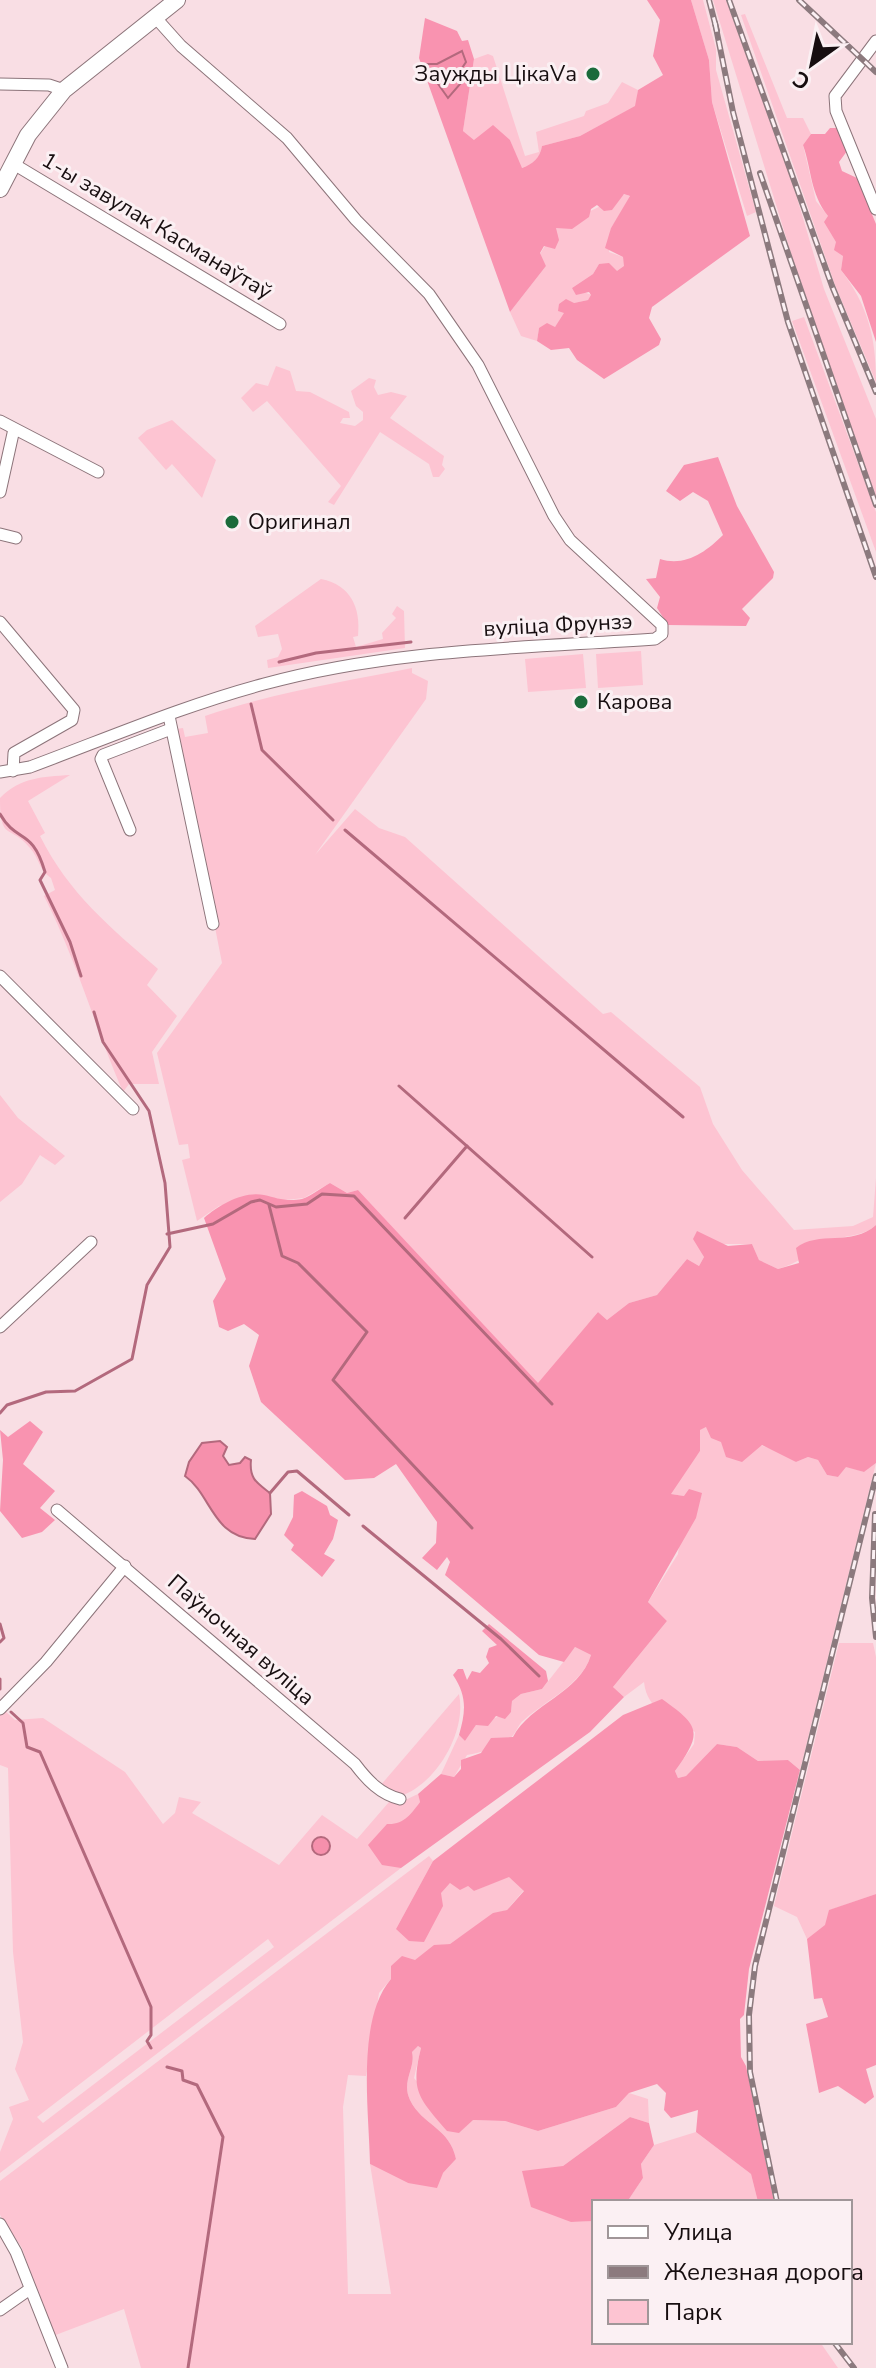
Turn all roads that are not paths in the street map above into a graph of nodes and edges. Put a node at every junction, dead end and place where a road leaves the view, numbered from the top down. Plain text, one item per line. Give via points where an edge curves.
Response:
1 (177, 0) edge
2 (155, 17) junction
3 (876, 41) edge
4 (0, 84) edge
5 (64, 90) junction
6 (12, 163) junction
7 (0, 189) edge
8 (876, 209) edge
9 (280, 324) dead end
10 (0, 421) edge
11 (14, 429) junction
12 (98, 472) dead end
13 (0, 492) edge
14 (0, 534) edge
15 (16, 538) dead end
16 (0, 622) edge
17 (169, 716) junction
18 (171, 729) junction
19 (13, 771) junction
20 (0, 772) edge
21 (130, 830) dead end
22 (213, 924) dead end
23 (0, 976) edge
24 (133, 1109) dead end
25 (91, 1242) dead end
26 (0, 1327) edge
27 (57, 1510) dead end
28 (125, 1566) junction
29 (0, 1709) edge
30 (400, 1799) dead end
31 (0, 2224) edge
32 (30, 2289) junction
33 (0, 2310) edge
34 (62, 2368) edge

1 - 2 main road
2 - 5 main road
2 - 17 street, вуліца Фрунзэ via 287,138 356,220 429,294 478,365 570,540 662,625 662,634 655,639 428,653 317,672
3 - 8 street via 835,96 836,111
4 - 5 street
5 - 6 main road
6 - 7 main road
6 - 9 street, 1-ы завулак Касманаўтаў
10 - 11 street
11 - 12 street
11 - 13 street
14 - 15 street
16 - 19 street via 74,710 72,720 14,753
17 - 18 street
17 - 19 street, вуліца Фрунзэ
18 - 21 street via 101,759
18 - 22 street
19 - 20 street, вуліца Фрунзэ
23 - 24 street
25 - 26 street
27 - 28 street, Паўночная вуліца
28 - 29 street
28 - 30 street, Паўночная вуліца via 366,1779
31 - 32 street
32 - 33 street
32 - 34 street

